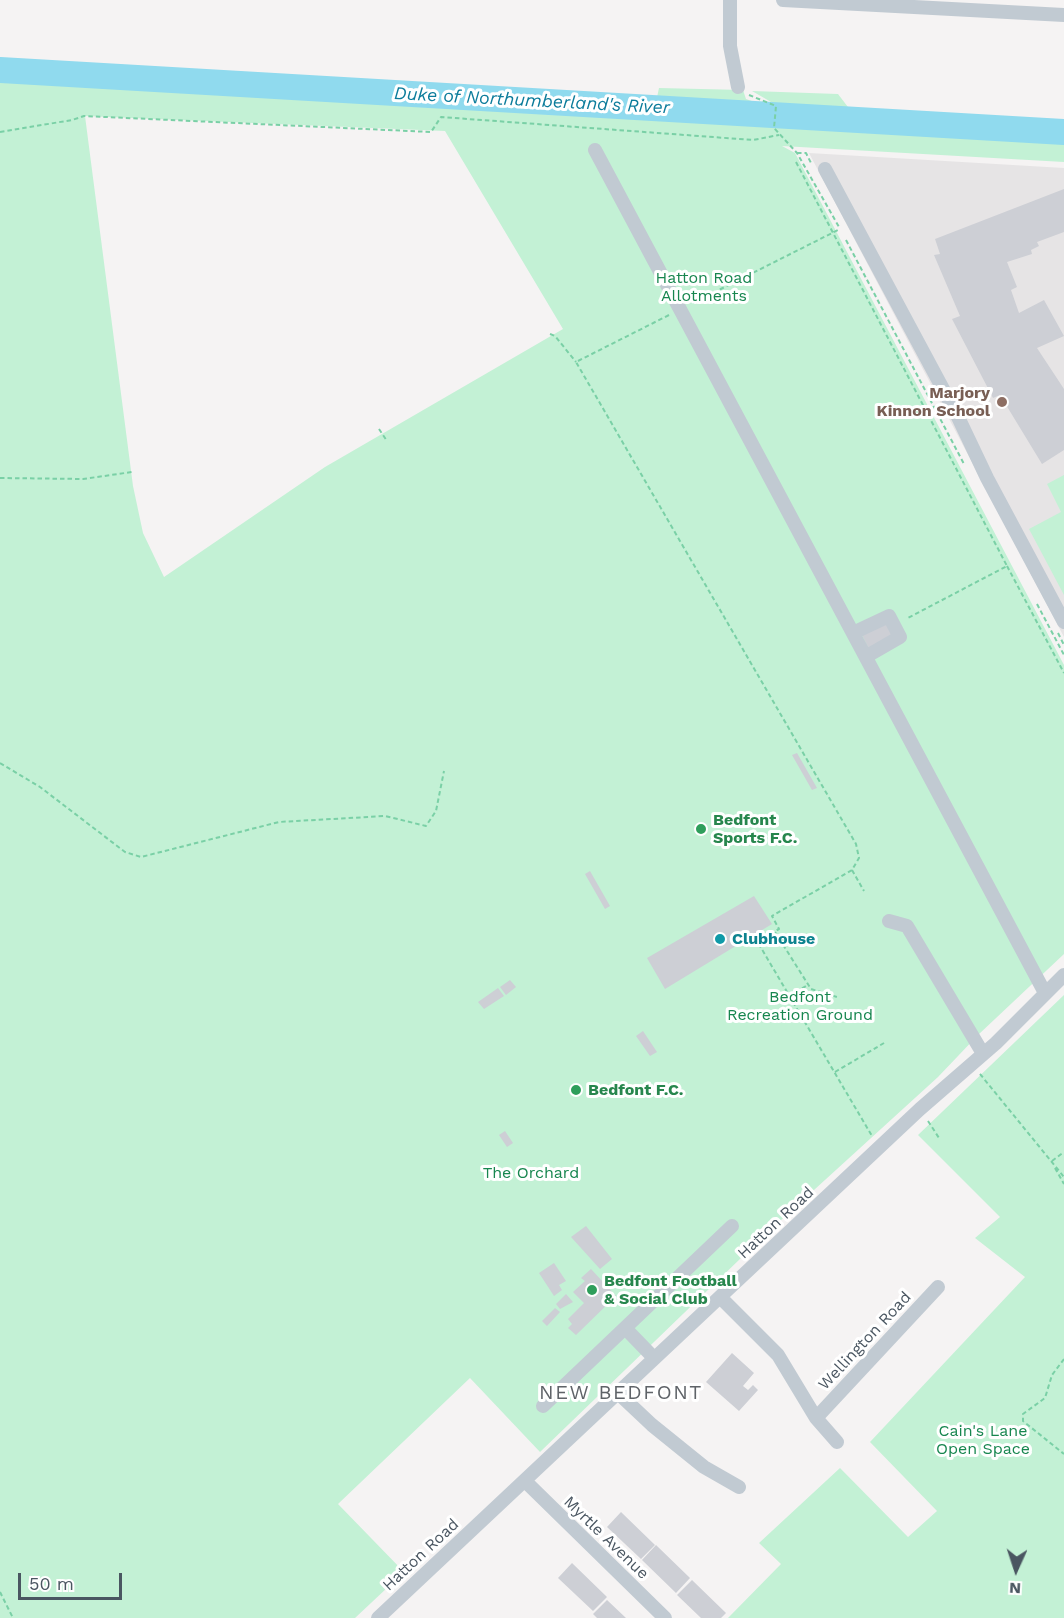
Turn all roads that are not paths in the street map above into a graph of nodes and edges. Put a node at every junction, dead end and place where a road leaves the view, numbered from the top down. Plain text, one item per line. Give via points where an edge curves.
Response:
1 (730, 0) edge
2 (783, 0) edge
3 (1064, 15) edge
4 (738, 87) road end
5 (595, 150) dead end
6 (825, 169) dead end
7 (1064, 622) edge
8 (855, 632) junction
9 (867, 656) junction
10 (889, 921) dead end
11 (1064, 975) edge
12 (1045, 993) junction
13 (982, 1052) junction
14 (732, 1226) dead end
15 (938, 1287) dead end
16 (720, 1297) junction
17 (625, 1328) junction
18 (654, 1358) junction
19 (618, 1393) junction
20 (543, 1406) dead end
21 (816, 1418) junction
22 (837, 1442) dead end
23 (525, 1481) junction
24 (739, 1487) dead end
25 (378, 1618) edge
26 (665, 1618) edge

1 - 4 street via 730,46
2 - 3 street
5 - 8 street
6 - 7 street
8 - 9 street
8 - 9 street via 889,616 894,625 900,637
9 - 12 street
10 - 13 street via 907,926
11 - 12 street, Hatton Road
12 - 13 street, Hatton Road via 996,1043
13 - 16 street, Hatton Road
14 - 17 street
15 - 21 street, Wellington Road
16 - 18 street, Hatton Road
16 - 21 street, Wellington Road via 778,1355
17 - 18 street
17 - 20 street
18 - 19 street, Hatton Road
19 - 23 street, Hatton Road
19 - 24 street via 704,1467
21 - 22 street, Wellington Road
23 - 25 street, Hatton Road
23 - 26 street, Myrtle Avenue

